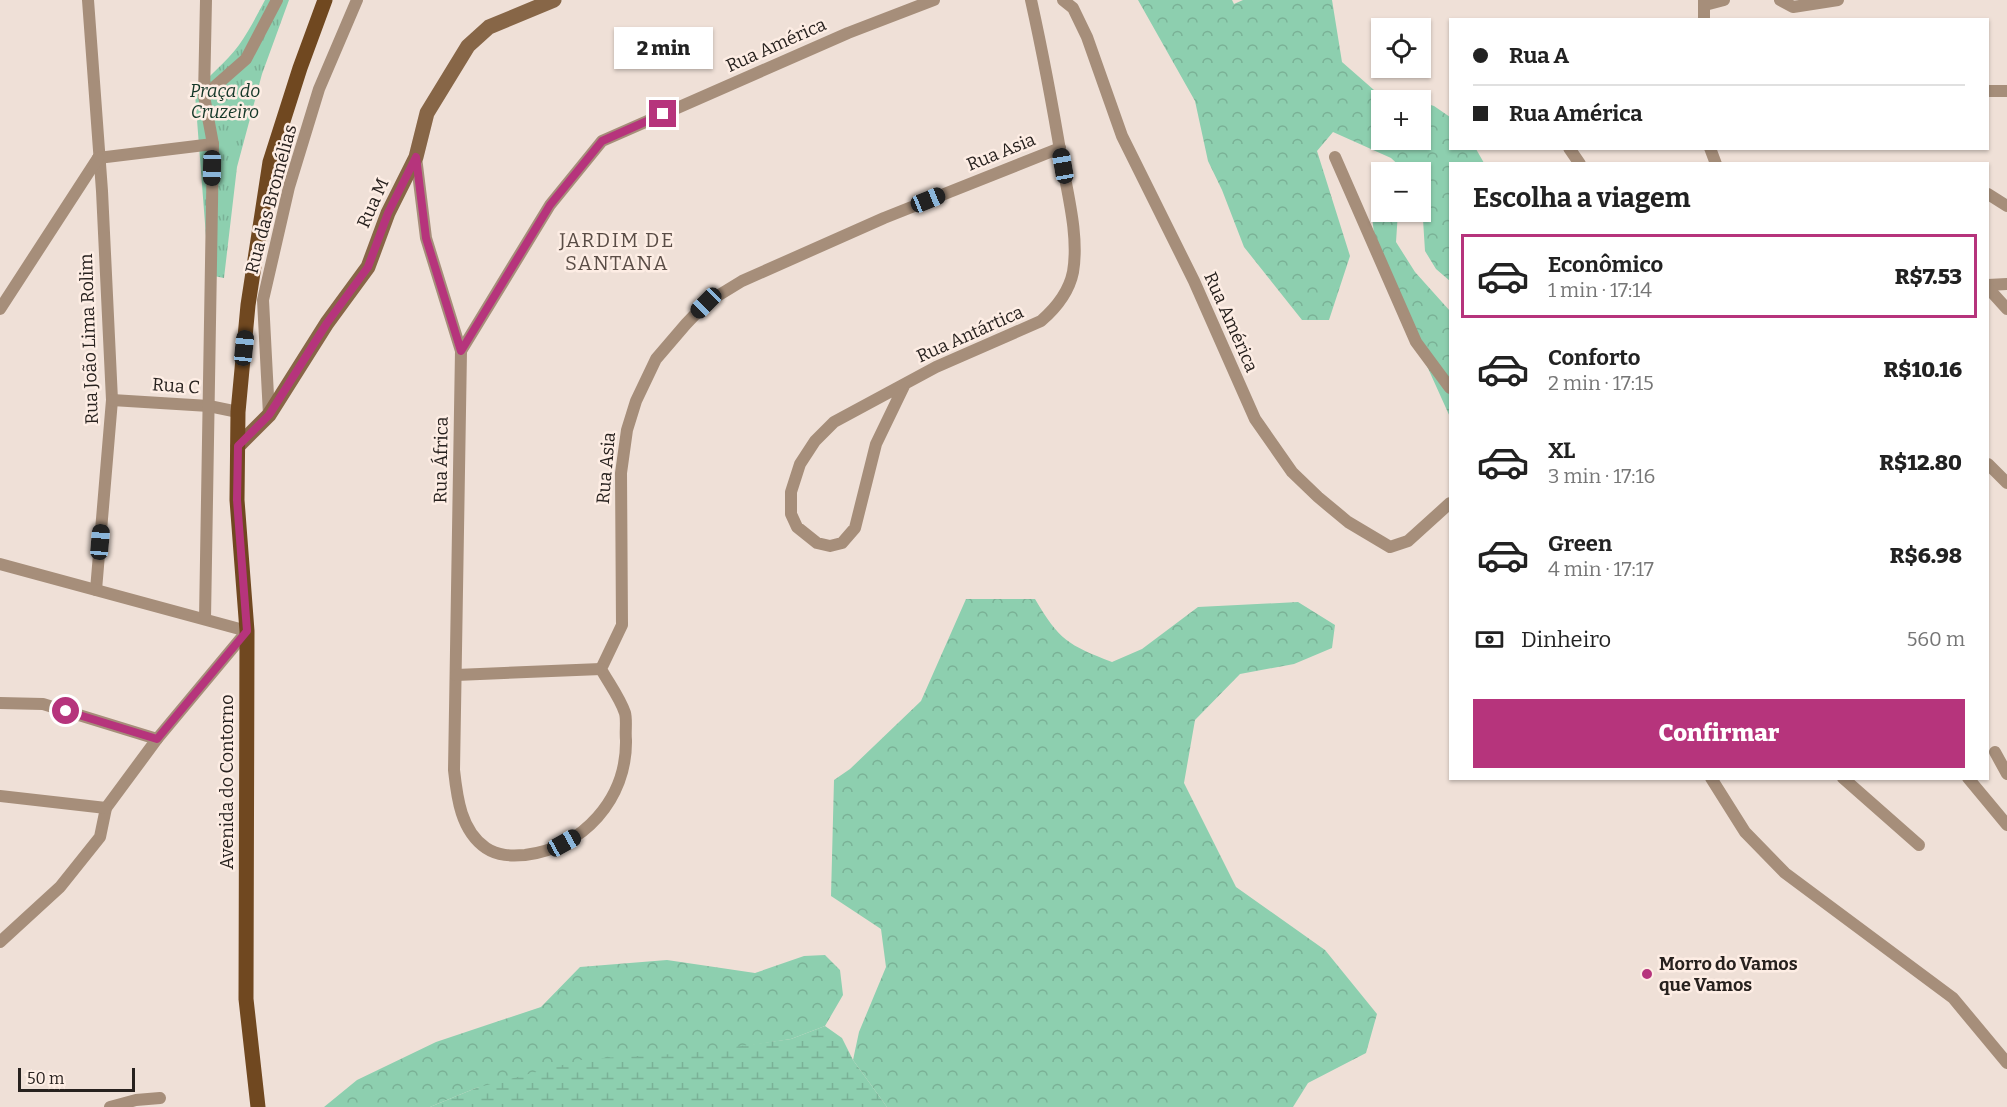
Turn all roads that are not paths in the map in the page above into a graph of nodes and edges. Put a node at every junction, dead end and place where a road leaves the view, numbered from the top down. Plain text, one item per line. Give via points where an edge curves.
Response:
1 (88, 0) edge
2 (206, 0) edge
3 (277, 0) edge
4 (325, 0) edge
5 (357, 0) edge
6 (554, 0) edge
7 (934, 0) edge
8 (1031, 0) edge
9 (1063, 0) edge
10 (1724, 0) edge
11 (1780, 0) edge
12 (1838, 0) edge
13 (1705, 3) edge
14 (1704, 18) edge
15 (2007, 90) edge
16 (1989, 91) edge
17 (204, 96) junction
18 (213, 144) junction
19 (1060, 148) junction
20 (416, 157) junction
21 (1335, 157) dead end
22 (98, 158) junction
23 (1989, 195) edge
24 (2007, 206) edge
25 (1997, 283) edge
26 (0, 309) edge
27 (2007, 309) edge
28 (461, 351) junction
29 (904, 386) junction
30 (1449, 387) edge
31 (112, 399) junction
32 (209, 406) junction
33 (238, 412) junction
34 (269, 415) junction
35 (238, 446) junction
36 (1989, 465) edge
37 (2007, 483) edge
38 (1449, 504) edge
39 (0, 564) edge
40 (96, 590) junction
41 (205, 619) junction
42 (247, 631) junction
43 (601, 669) junction
44 (456, 675) junction
45 (0, 703) edge
46 (157, 739) junction
47 (1995, 752) dead end
48 (2007, 774) edge
49 (1711, 780) edge
50 (1845, 780) edge
51 (1970, 780) edge
52 (0, 796) edge
53 (106, 808) junction
54 (2007, 825) edge
55 (1919, 845) dead end
56 (0, 942) edge
57 (2007, 1063) edge
58 (160, 1098) dead end
59 (110, 1107) edge
60 (258, 1107) edge

1 - 22 street, Rua João Lima Rolim
2 - 17 street
3 - 17 street via 246,59
4 - 33 main road, Avenida do Contorno via 270,162 248,305
5 - 34 street, Rua das Bromélias via 320,89 289,187 263,300
6 - 20 street, Rua M via 489,27 468,46 427,113
7 - 28 street, Rua América via 848,33 602,141 550,205
8 - 19 street, Rua Antártica
9 - 38 street, Rua América via 1073,8 1087,37 1122,136 1194,281 1255,419 1277,453 1340,516 1390,547 1408,541
10 - 13 street
11 - 12 street via 1793,7
13 - 14 street
15 - 16 street
17 - 18 street
18 - 22 street
18 - 32 street
19 - 29 street, Rua Antártica via 1073,242 1073,272 1065,293 1041,321 969,351
19 - 43 street, Rua Asia via 884,218 742,281 706,303 686,324 656,359 636,400 627,430 621,485 622,625
20 - 28 street, Rua África via 426,238
20 - 34 street, Rua M via 388,213 368,267
21 - 30 street via 1416,342
22 - 26 street
22 - 31 street, Rua João Lima Rolim
23 - 24 street
25 - 27 street
28 - 44 street, Rua África
29 - 29 street, Rua Antártica via 834,422 814,441 790,492 791,514 807,537 830,546 842,543 855,528 876,444
31 - 32 street, Rua C
31 - 40 street, Rua João Lima Rolim
32 - 33 street, Rua C
32 - 41 street
33 - 35 main road, Avenida do Contorno
34 - 35 street, Rua M
35 - 42 main road, Avenida do Contorno via 237,500
36 - 37 street
39 - 40 street
40 - 41 street
41 - 42 street
42 - 46 street
42 - 60 main road, Avenida do Contorno via 246,999
43 - 44 street
43 - 44 street, Rua África via 625,714 626,748 613,796 586,830 544,853 499,855 484,847 457,801
45 - 46 street via 44,704
46 - 53 street
47 - 48 street
49 - 57 street via 1745,832 1785,873 1953,998
50 - 55 street
51 - 54 street
52 - 53 street
53 - 56 street via 100,837 60,887
58 - 59 street

